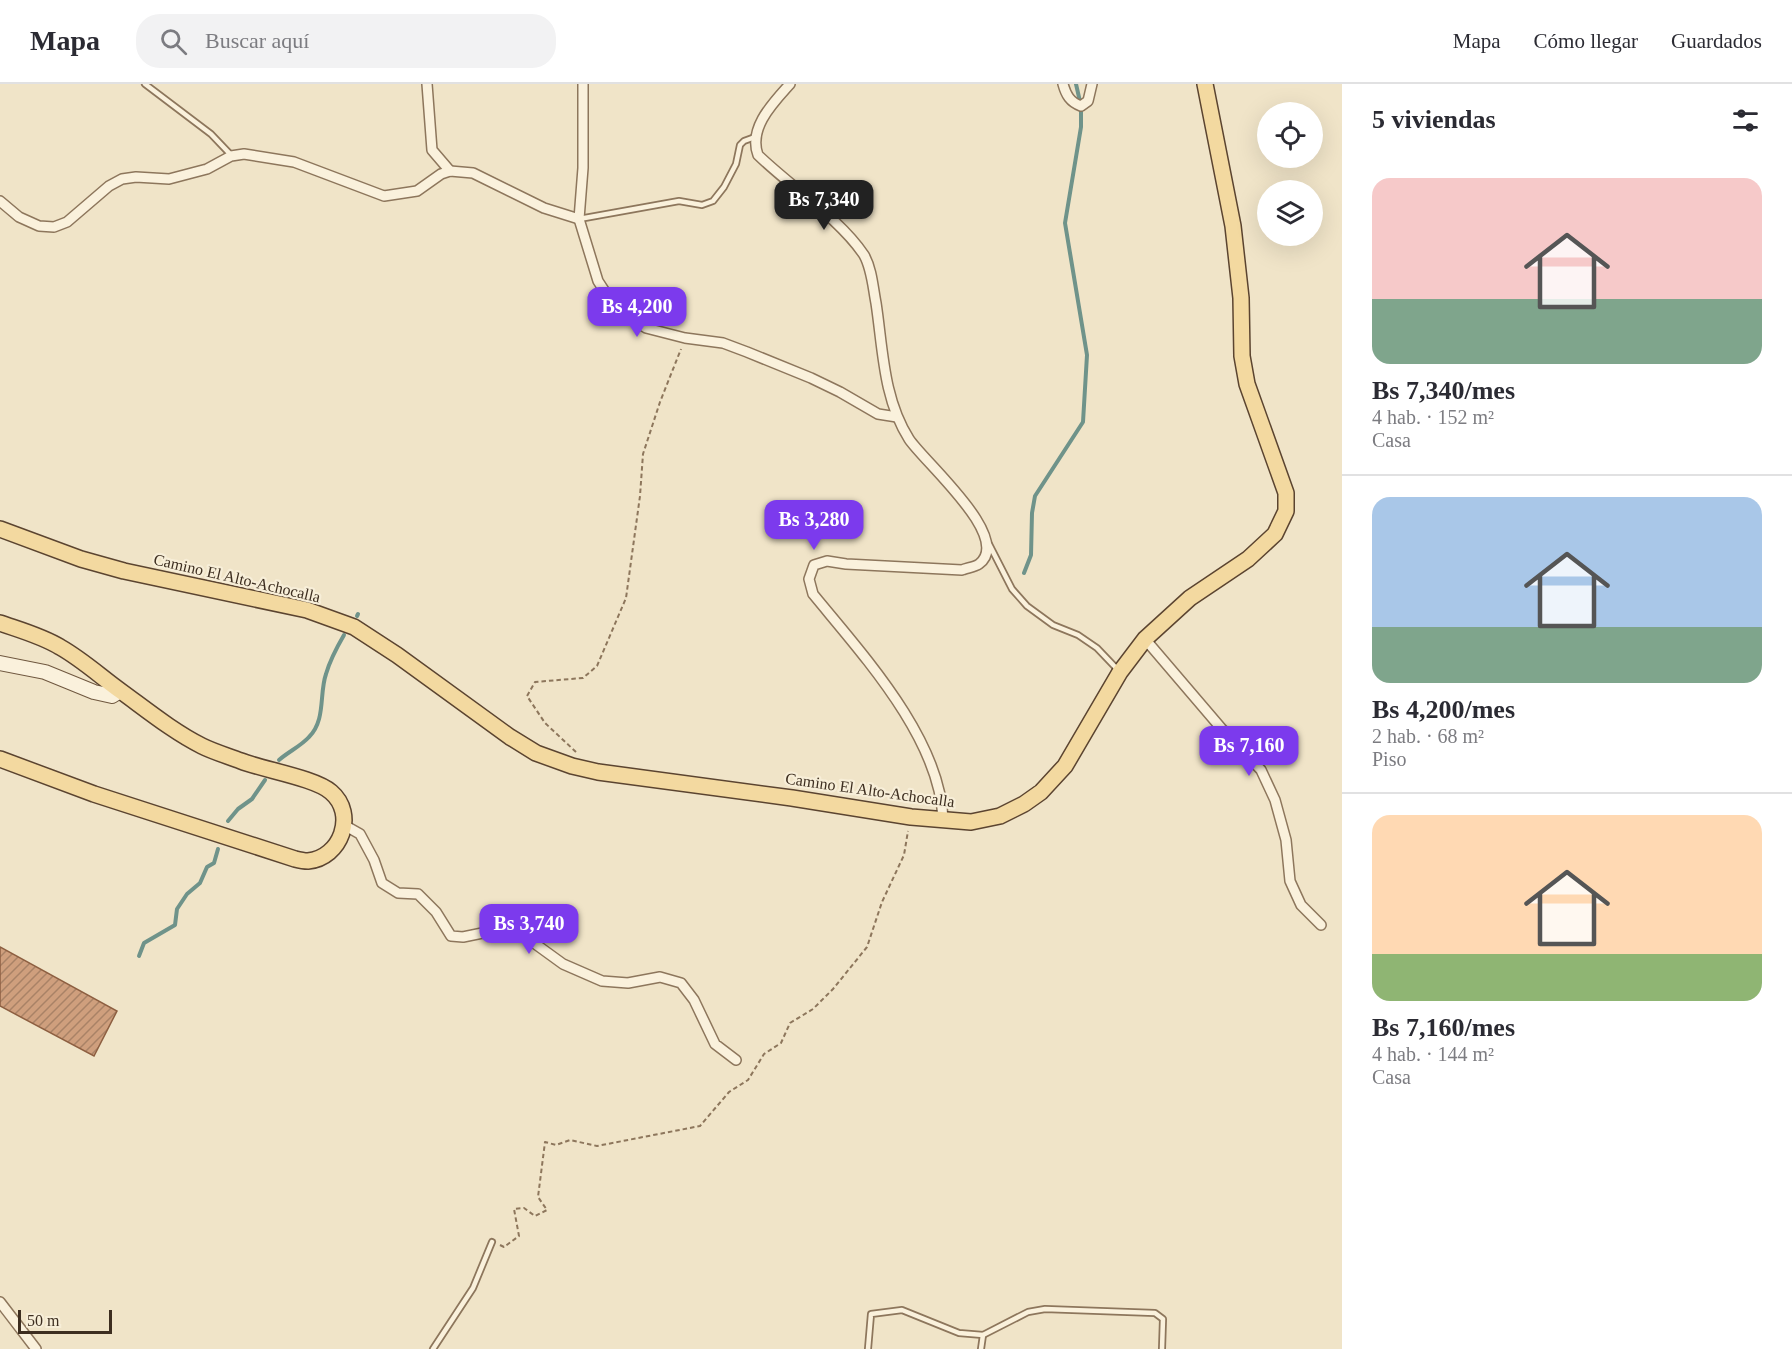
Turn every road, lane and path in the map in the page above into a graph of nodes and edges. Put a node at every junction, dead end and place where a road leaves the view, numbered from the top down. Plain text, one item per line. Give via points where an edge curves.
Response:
1 (145, 84) edge
2 (427, 84) edge
3 (583, 84) edge
4 (790, 84) edge
5 (1063, 84) edge
6 (1092, 84) edge
7 (1204, 84) edge
8 (754, 137) junction
9 (231, 156) junction
10 (450, 171) junction
11 (0, 201) edge
12 (579, 219) junction
13 (685, 338) junction
14 (897, 417) junction
15 (0, 529) edge
16 (987, 540) junction
17 (0, 623) edge
18 (1144, 639) junction
19 (0, 663) edge
20 (1120, 672) junction
21 (120, 691) junction
22 (0, 759) edge
23 (598, 772) junction
24 (911, 817) junction
25 (943, 820) junction
26 (344, 825) junction
27 (1321, 925) dead end
28 (736, 1060) dead end
29 (492, 1242) joint
30 (0, 1302) edge
31 (983, 1335) junction
32 (36, 1349) edge
33 (433, 1349) edge
34 (868, 1349) edge
35 (981, 1349) edge
36 (1162, 1349) edge

1 - 9 lane via 211,134
2 - 10 street via 432,150
3 - 12 street
4 - 8 street
5 - 6 street via 1072,103 1081,106 1088,101
7 - 18 main road, Camino El Alto-Achocalla via 1233,226 1247,384 1286,493 1286,511 1275,534 1248,559 1190,598
8 - 12 lane via 740,145 732,171 713,201 702,205 680,201
8 - 14 street via 758,155 839,227 865,257 888,389
9 - 10 street via 244,154 294,162 384,196 417,191
9 - 11 street via 207,169 169,179 123,179 67,222 54,227 39,226 19,217
10 - 12 street via 473,173 544,208
12 - 13 street via 598,281 611,300 646,328
13 - 14 street via 723,343 821,383 878,414
13 - 23 path via 643,454 626,598 597,666 583,678 535,682 527,696 545,723
14 - 16 street via 910,441 964,501
15 - 23 main road, Camino El Alto-Achocalla via 81,560 307,610 354,627 527,748
16 - 20 lane via 1011,589 1027,606 1097,648
16 - 25 street via 986,553 979,564 962,570 827,561 814,565 809,579 813,594 880,676 903,711 925,752 942,800
17 - 21 main road via 58,645
18 - 20 main road, Camino El Alto-Achocalla
18 - 27 street via 1261,770 1275,800 1286,840 1290,881 1301,904
19 - 21 main road via 45,672 94,692 112,696
20 - 25 main road, Camino El Alto-Achocalla via 1065,766 1041,792 1000,816 971,822
21 - 26 main road via 204,747 318,784 339,801
22 - 26 main road via 295,859 314,859 332,849
23 - 24 main road, Camino El Alto-Achocalla
24 - 25 main road, Camino El Alto-Achocalla
24 - 29 path via 904,855 867,947 813,1009 790,1023 782,1043 764,1054 748,1080 729,1092 700,1126 597,1146 570,1140 556,1145 545,1142 538,1197 547,1210 535,1216 524,1208 514,1209 519,1236 504,1247
26 - 28 street via 360,834 382,882 399,893 418,894 436,912 451,936 502,929 523,934 563,964 602,981 628,983 660,977 681,983 694,1000 715,1044
29 - 33 lane via 474,1288
30 - 32 street
31 - 34 lane via 959,1333 902,1310 870,1314
31 - 35 lane
31 - 36 lane via 1028,1312 1155,1313 1163,1319

